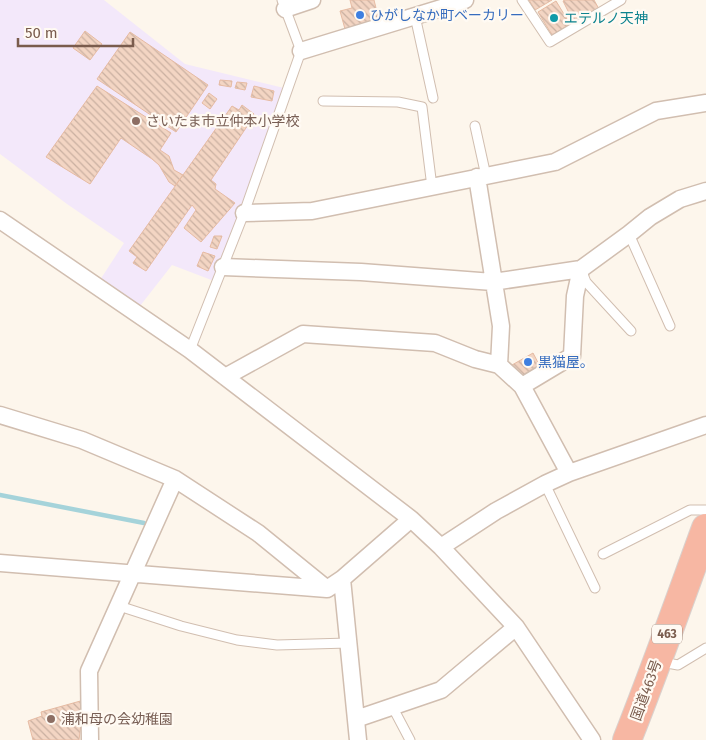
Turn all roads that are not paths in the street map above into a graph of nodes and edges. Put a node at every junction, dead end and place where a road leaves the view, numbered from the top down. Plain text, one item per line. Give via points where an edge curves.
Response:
1 (312, 0) edge
2 (465, 0) edge
3 (522, 0) edge
4 (621, 0) edge
5 (283, 5) edge
6 (415, 16) junction
7 (301, 51) junction
8 (434, 98) dead end
9 (323, 101) dead end
10 (706, 103) edge
11 (475, 126) dead end
12 (482, 177) junction
13 (432, 187) junction
14 (706, 191) edge
15 (244, 213) junction
16 (0, 220) edge
17 (629, 234) junction
18 (223, 267) junction
19 (581, 269) junction
20 (493, 282) junction
21 (670, 326) dead end
22 (630, 331) dead end
23 (190, 350) junction
24 (500, 365) junction
25 (224, 377) junction
26 (522, 386) junction
27 (0, 415) edge
28 (706, 425) edge
29 (568, 473) junction
30 (175, 479) junction
31 (545, 484) junction
32 (706, 510) edge
33 (411, 520) junction
34 (706, 528) edge
35 (441, 547) junction
36 (603, 554) dead end
37 (0, 563) edge
38 (134, 573) junction
39 (342, 579) junction
40 (595, 588) dead end
41 (328, 589) junction
42 (119, 606) junction
43 (516, 627) junction
44 (348, 643) junction
45 (706, 648) edge
46 (657, 660) junction
47 (392, 706) junction
48 (356, 719) junction
49 (90, 740) edge
50 (358, 740) edge
51 (410, 740) edge
52 (592, 740) edge
53 (627, 740) edge

1 - 5 street
2 - 6 street
3 - 4 lane via 550,42
5 - 7 lane
6 - 7 street
6 - 8 lane
7 - 15 lane
9 - 13 lane via 398,102 422,107
10 - 12 street via 656,111 555,162
11 - 12 lane
12 - 13 street
12 - 20 street
13 - 15 street via 312,211
14 - 17 street via 680,199
15 - 18 lane
16 - 23 street
17 - 19 street
17 - 21 lane
18 - 20 street via 361,272
18 - 23 lane
19 - 20 street
19 - 22 lane via 586,282
19 - 26 street via 575,296 572,356
20 - 24 street via 501,326
23 - 25 street
24 - 25 street via 435,344 303,334
24 - 26 street
25 - 33 street
26 - 29 street
27 - 30 street via 82,440
28 - 29 street
29 - 31 street
30 - 38 street
30 - 41 street via 258,533
31 - 35 street
31 - 40 lane
32 - 36 lane via 690,510
33 - 35 street
33 - 39 street
34 - 46 highway, 国道463号 / 463
35 - 43 street
37 - 38 street
38 - 41 street
38 - 42 street
39 - 41 street
39 - 44 street
42 - 44 lane via 237,640 277,644
42 - 49 street via 89,671
43 - 47 street via 441,690
43 - 52 street
44 - 48 street
45 - 46 lane via 678,665
46 - 53 highway, 国道463号 / 463
47 - 48 street
47 - 51 lane
48 - 50 street

